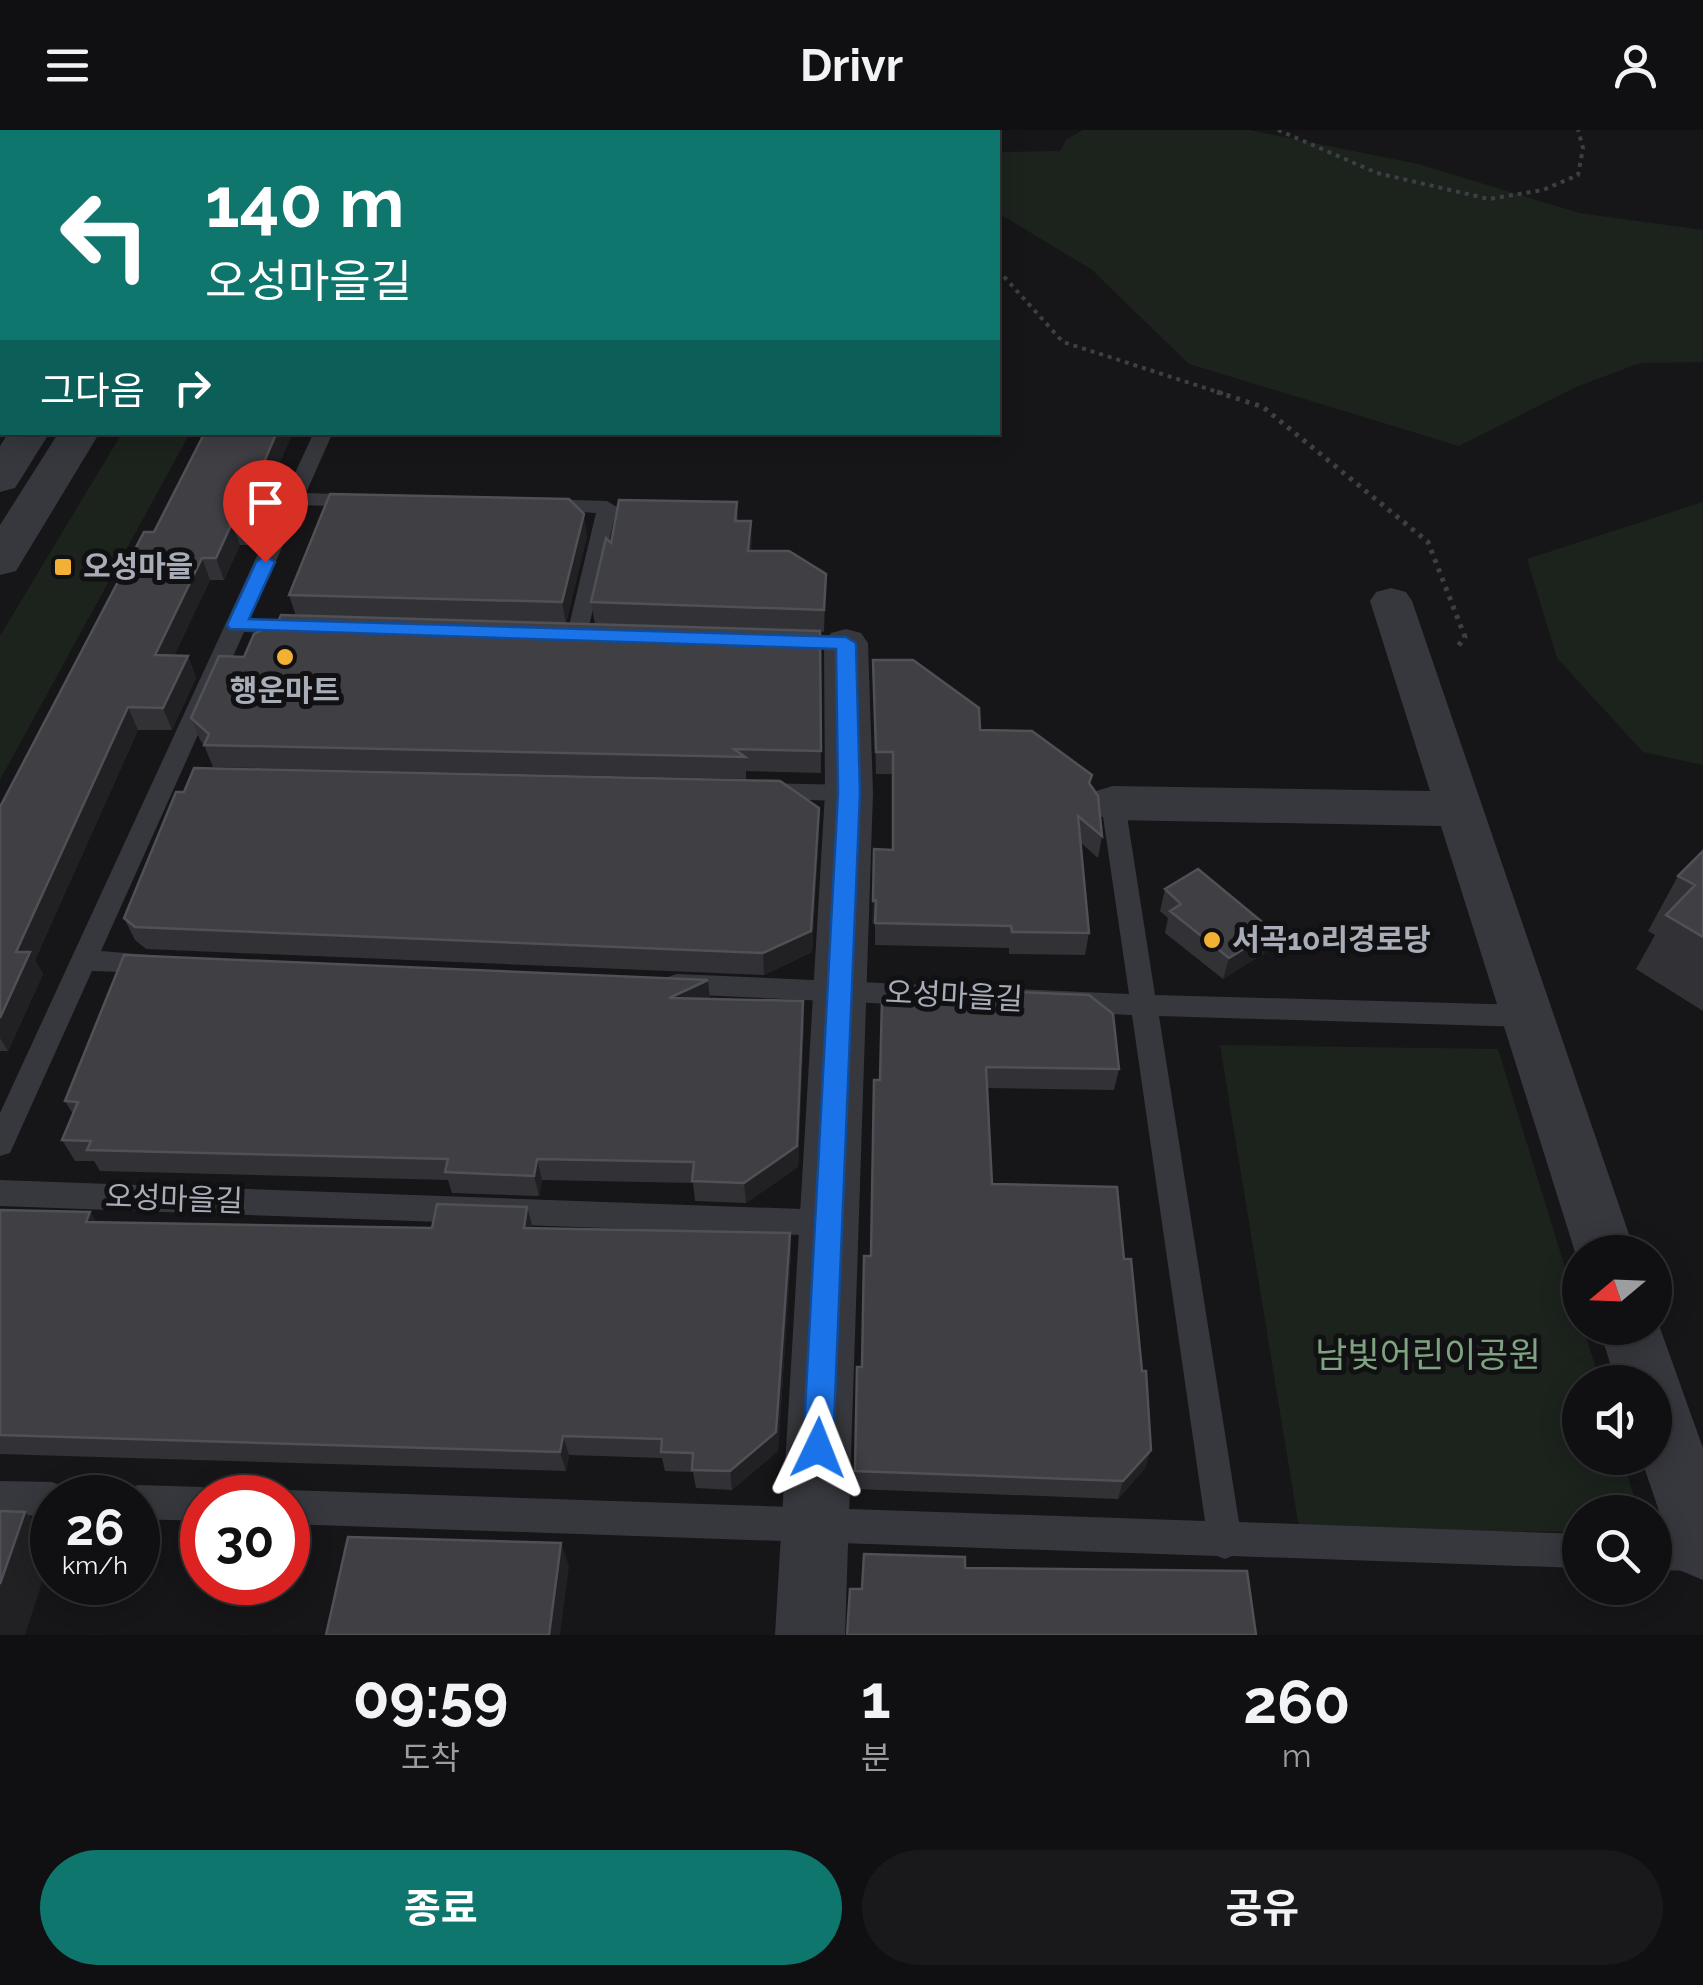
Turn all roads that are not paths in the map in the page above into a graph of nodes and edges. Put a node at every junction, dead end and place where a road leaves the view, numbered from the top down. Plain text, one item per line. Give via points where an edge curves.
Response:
1 (28, 435) edge
2 (78, 435) edge
3 (323, 435) edge
4 (0, 479) edge
5 (293, 500) junction
6 (372, 501) edge
7 (529, 505) edge
8 (0, 561) edge
9 (1391, 601) dead end
10 (237, 625) junction
11 (332, 628) edge
12 (578, 634) edge
13 (836, 643) dead end
14 (732, 790) edge
15 (849, 793) junction
16 (1113, 803) joint
17 (1458, 809) junction
18 (82, 960) junction
19 (182, 964) edge
20 (659, 983) edge
21 (838, 990) junction
22 (1146, 1005) junction
23 (1526, 1016) junction
24 (0, 1144) edge
25 (0, 1193) edge
26 (828, 1223) junction
27 (1599, 1235) edge
28 (1672, 1453) edge
29 (0, 1498) edge
30 (30, 1499) edge
31 (310, 1508) edge
32 (815, 1524) junction
33 (1225, 1542) junction
34 (1703, 1546) edge
35 (1562, 1551) edge
36 (1672, 1553) edge
37 (1703, 1554) edge
38 (810, 1635) edge

1 - 4 street
2 - 8 street
3 - 5 lane
5 - 6 lane
5 - 10 lane
7 - 12 lane via 608,507
9 - 17 street
10 - 11 lane
10 - 18 lane via 175,778
13 - 15 street
14 - 15 lane
15 - 21 street
16 - 17 street
16 - 22 lane
17 - 23 street
18 - 19 lane
18 - 24 lane
20 - 21 lane, 오성마을길
21 - 22 lane, 오성마을길
21 - 26 street
22 - 23 lane, 오성마을길
22 - 33 lane
23 - 27 street
25 - 26 lane, 오성마을길
26 - 32 street
28 - 34 street
29 - 30 lane
31 - 32 lane
32 - 33 lane
32 - 38 street
33 - 35 lane
36 - 37 lane

